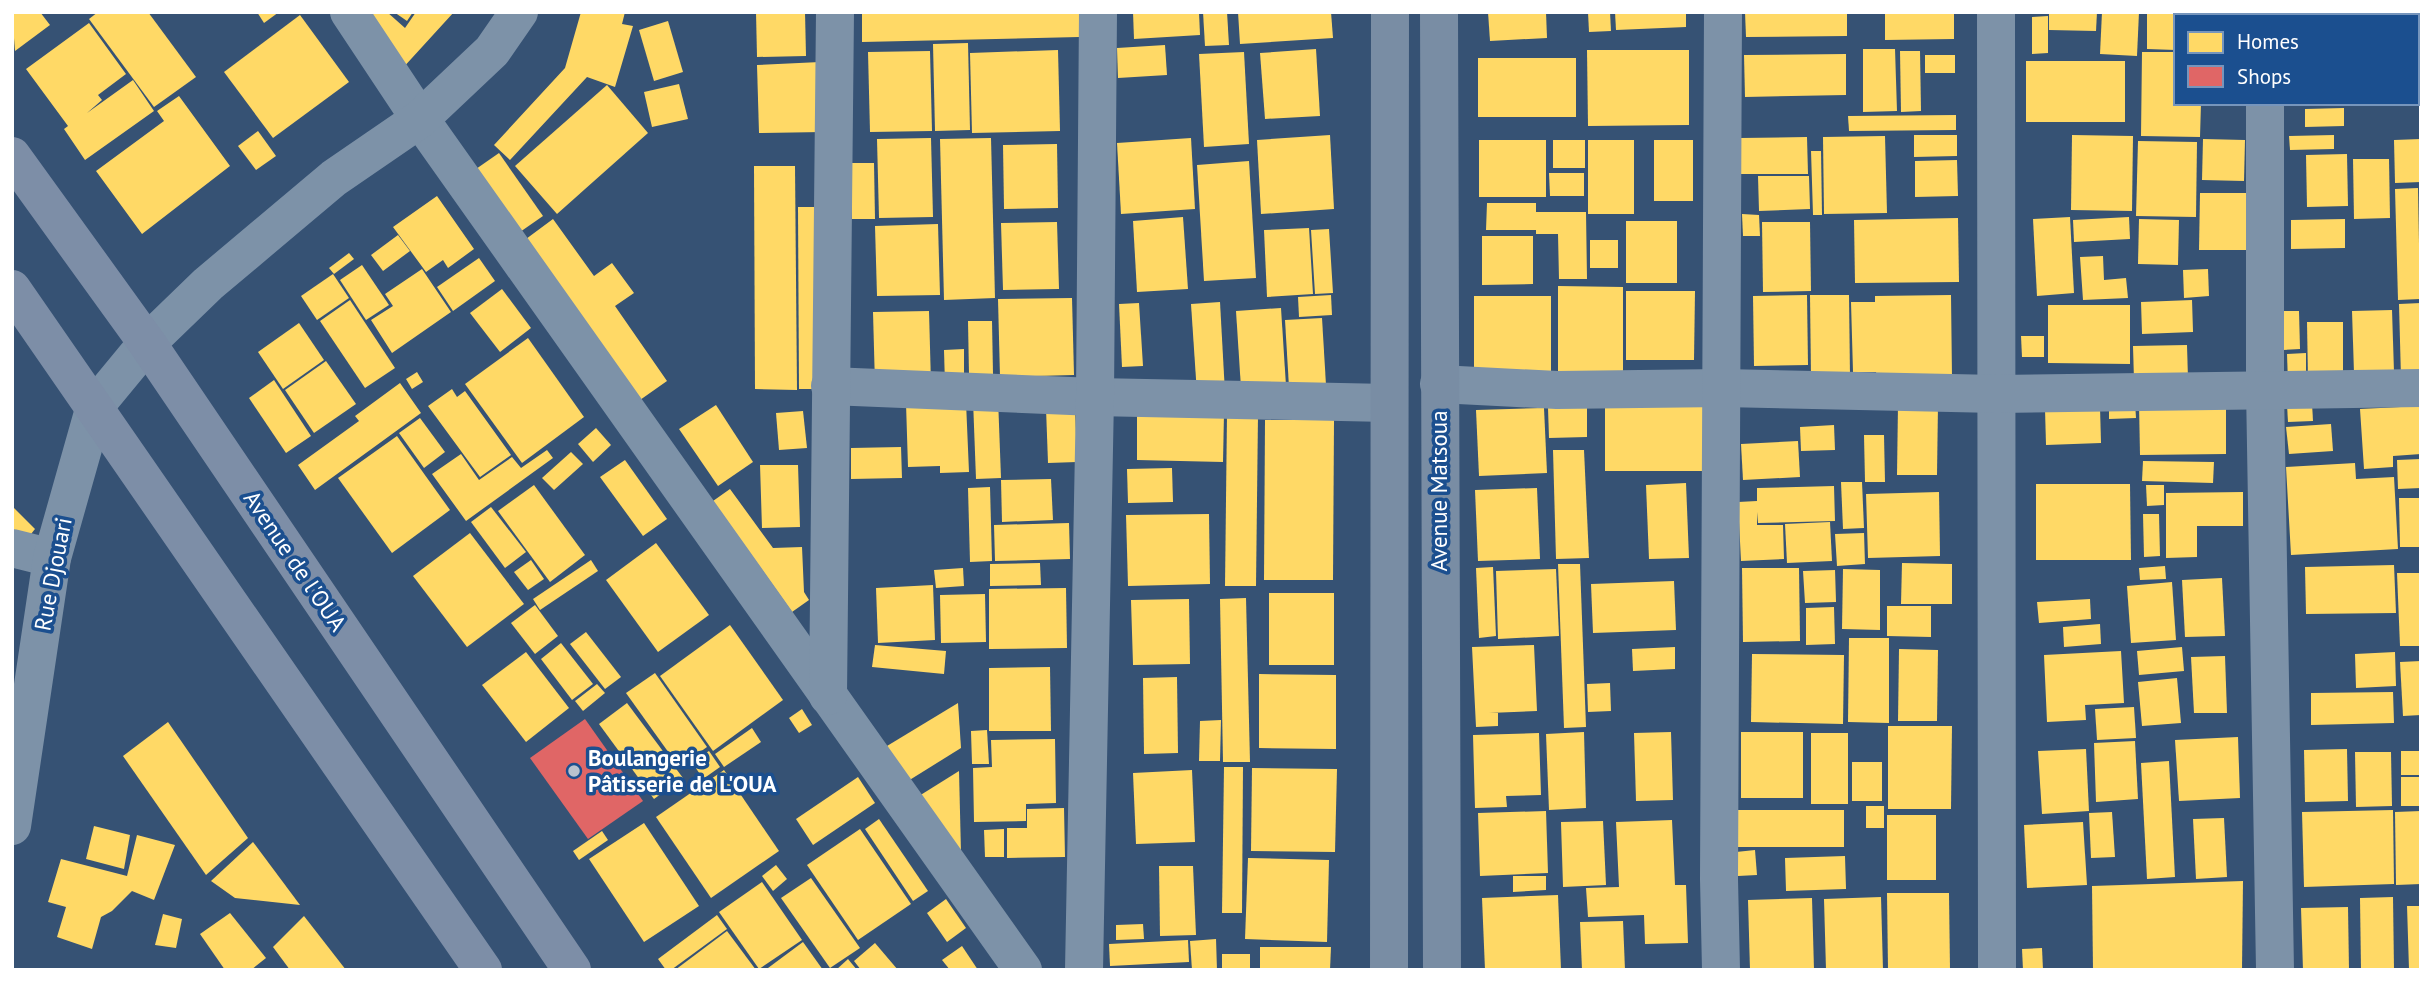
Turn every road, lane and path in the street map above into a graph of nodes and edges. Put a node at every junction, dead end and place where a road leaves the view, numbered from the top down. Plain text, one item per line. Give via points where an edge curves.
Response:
1 (349, 12) edge
2 (519, 12) edge
3 (835, 12) edge
4 (1098, 12) edge
5 (1390, 12) edge
6 (1439, 12) edge
7 (1723, 12) edge
8 (1996, 12) edge
9 (2265, 105) edge
10 (419, 119) junction
11 (12, 156) edge
12 (12, 289) edge
13 (147, 343) junction
14 (1438, 384) junction
15 (830, 386) junction
16 (1723, 388) junction
17 (2265, 388) junction
18 (2421, 388) edge
19 (1997, 394) junction
20 (1095, 397) junction
21 (1388, 403) junction
22 (95, 406) junction
23 (12, 548) edge
24 (52, 558) junction
25 (828, 696) junction
26 (14, 813) edge
27 (483, 970) edge
28 (572, 970) edge
29 (1023, 970) edge
30 (1084, 970) edge
31 (1389, 970) edge
32 (1442, 970) edge
33 (1721, 970) edge
34 (1997, 970) edge
35 (2275, 970) edge

1 - 10 street
2 - 10 street, Rue Djouari via 492,51
3 - 15 street
4 - 20 street
5 - 21 street
6 - 14 street, Avenue Matsoua
7 - 16 street
8 - 19 street
9 - 17 street
10 - 13 street, Rue Djouari via 334,178 208,284
10 - 25 street
11 - 13 main road, Avenue de l'OUA
12 - 22 main road
13 - 22 street, Rue Djouari
13 - 28 main road, Avenue de l'OUA
14 - 16 street via 1557,390
14 - 32 street, Avenue Matsoua
15 - 20 street
15 - 25 street
16 - 19 street
16 - 33 street
17 - 18 street
17 - 19 street
17 - 35 street
19 - 34 street
20 - 21 street
20 - 30 street
21 - 31 street
22 - 24 street, Rue Djouari
22 - 27 main road
23 - 24 street
24 - 26 street, Rue Djouari
25 - 29 street

